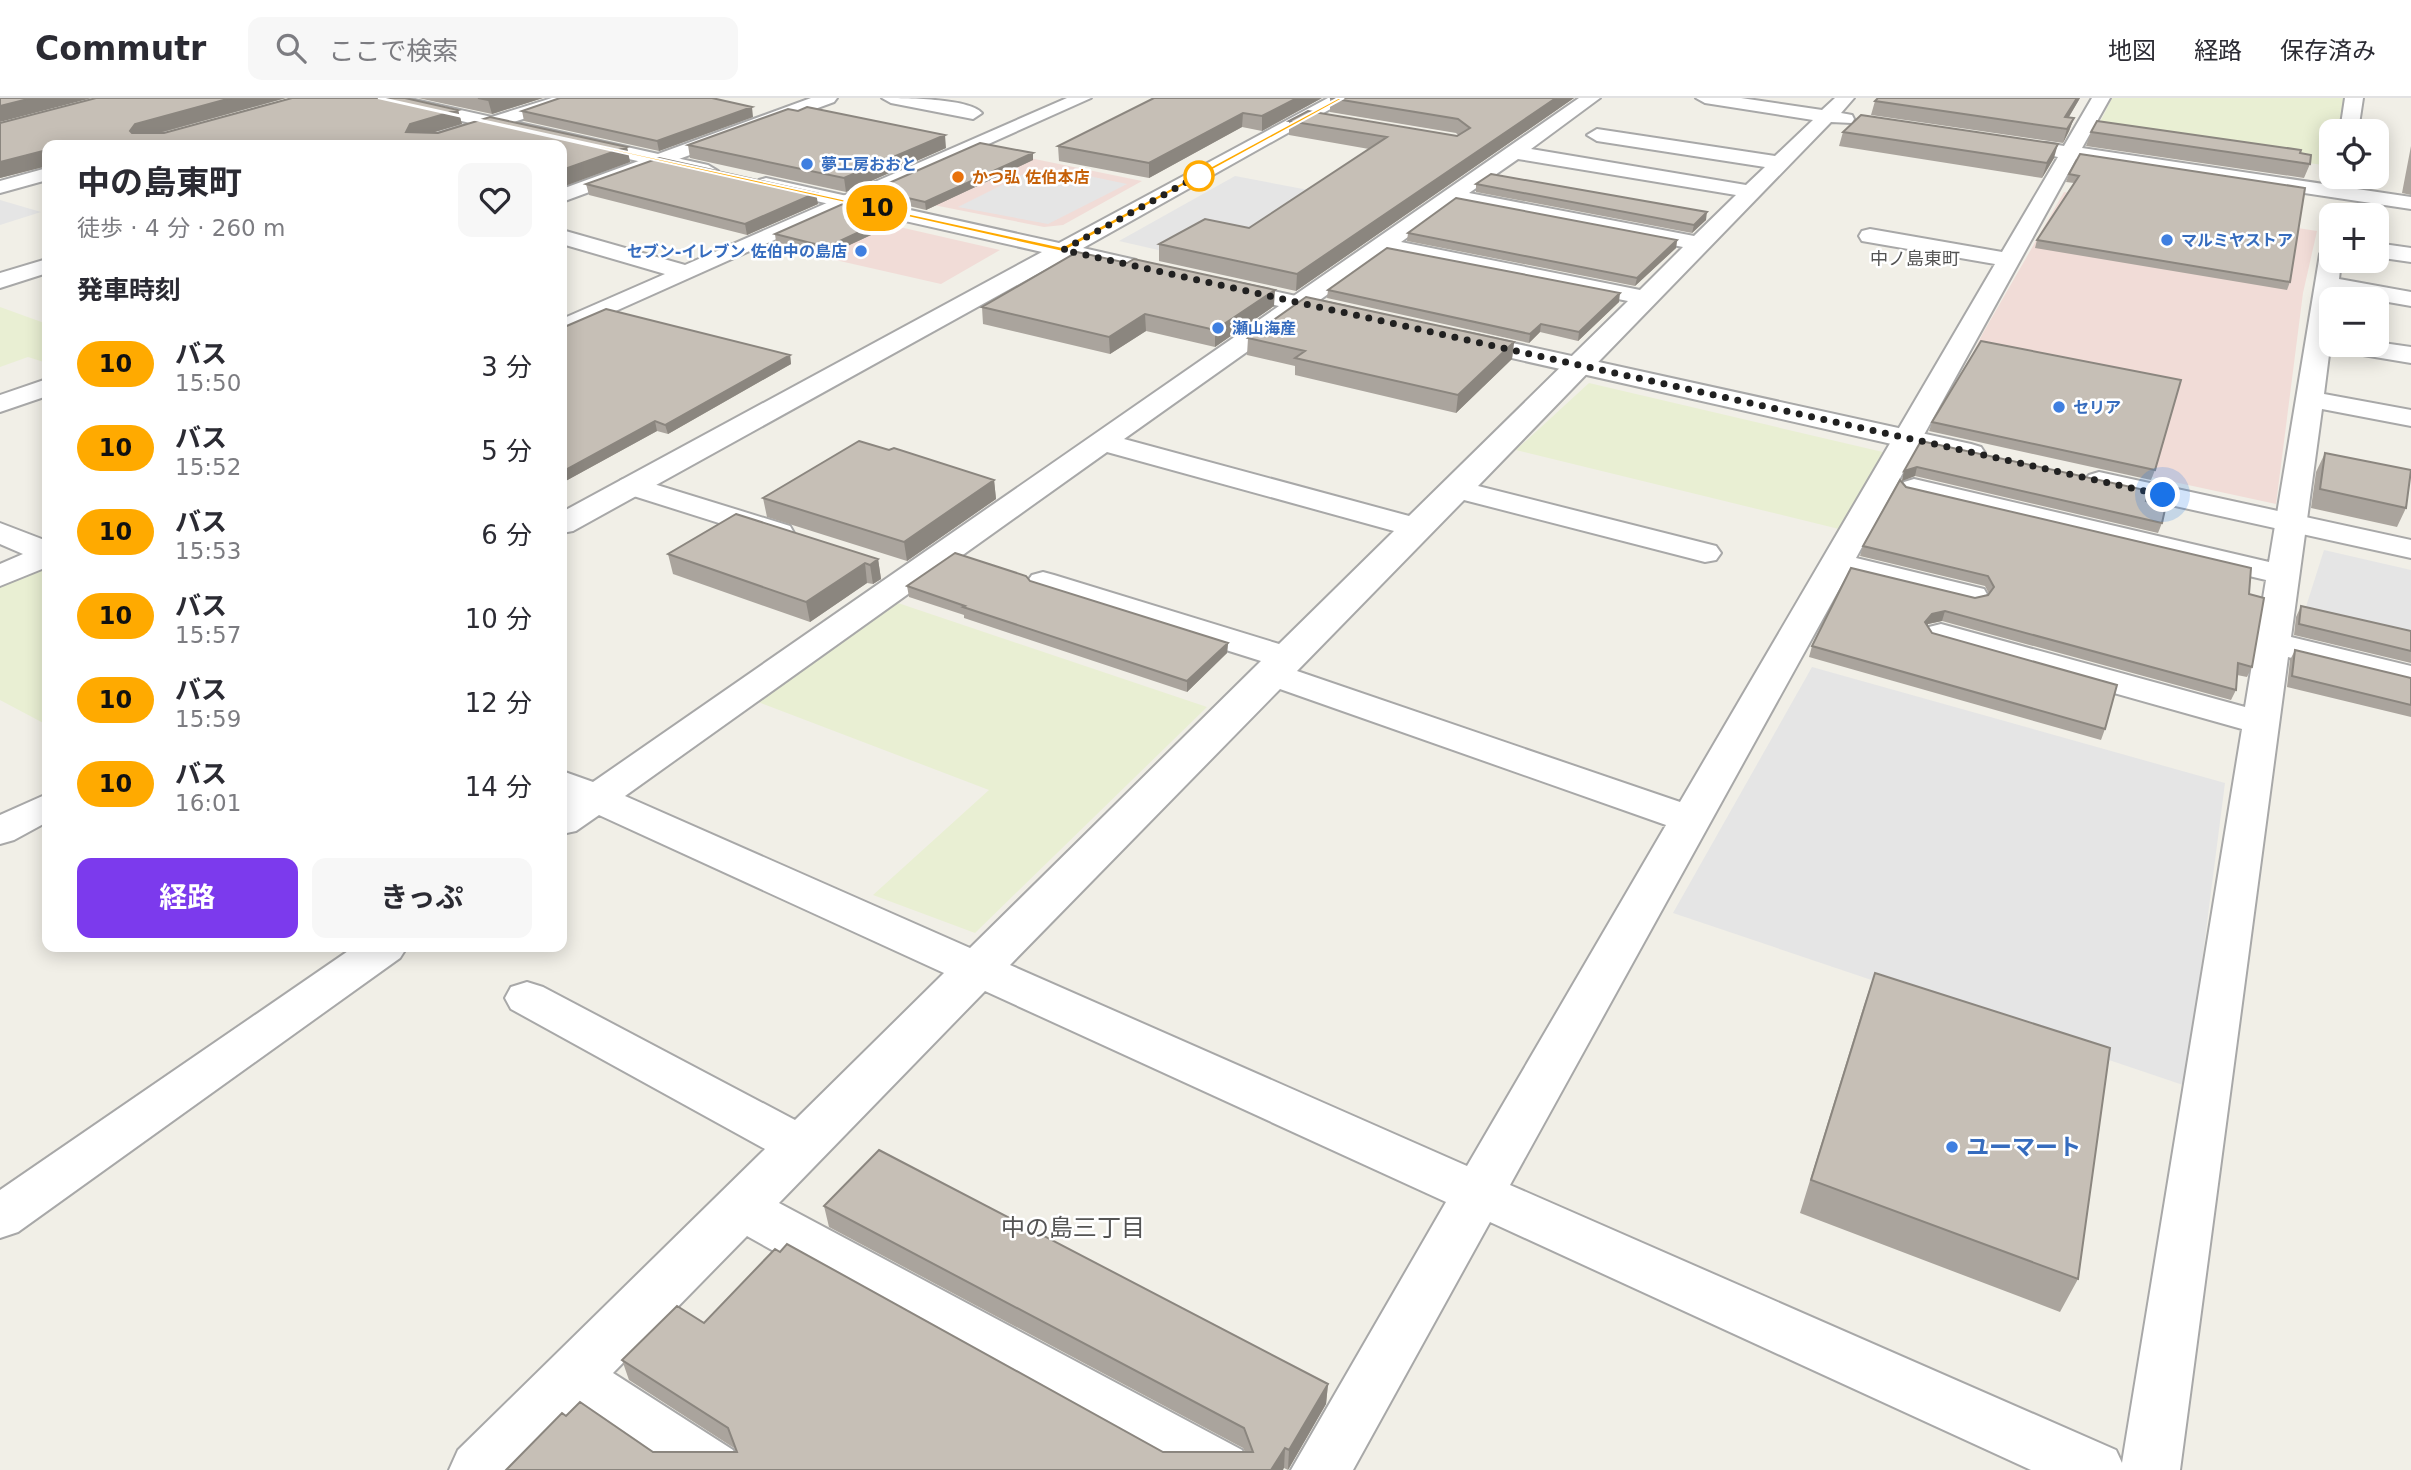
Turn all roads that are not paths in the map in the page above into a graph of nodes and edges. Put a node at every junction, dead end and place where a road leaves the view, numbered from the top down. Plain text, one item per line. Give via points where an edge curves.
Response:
1 (382, 98) edge
2 (571, 98) edge
3 (828, 98) edge
4 (891, 98) edge
5 (1082, 98) edge
6 (1341, 98) edge
7 (1591, 98) edge
8 (1705, 98) edge
9 (1845, 98) edge
10 (2101, 98) edge
11 (2354, 98) edge
12 (747, 107) edge
13 (790, 112) junction
14 (973, 113) dead end
15 (1827, 116) junction
16 (835, 117) edge
17 (1306, 117) junction
18 (2351, 119) edge
19 (1338, 122) edge
20 (1867, 122) edge
21 (493, 123) junction
22 (1597, 135) dead end
23 (937, 137) edge
24 (438, 140) edge
25 (975, 145) junction
26 (2030, 146) edge
27 (1514, 152) junction
28 (2070, 152) junction
29 (659, 160) junction
30 (1780, 163) junction
31 (42, 175) edge
32 (2319, 181) edge
33 (0, 187) edge
34 (2359, 189) edge
35 (1752, 192) junction
36 (567, 194) edge
37 (1451, 196) junction
38 (847, 202) junction
39 (2411, 203) edge
40 (1870, 236) dead end
41 (567, 238) edge
42 (1700, 244) junction
43 (1382, 245) junction
44 (1063, 250) junction
45 (2389, 252) edge
46 (2411, 255) edge
47 (2009, 260) junction
48 (42, 268) edge
49 (1153, 271) edge
50 (686, 273) junction
51 (2340, 273) edge
52 (0, 281) edge
53 (1207, 283) edge
54 (1646, 298) junction
55 (2411, 299) edge
56 (1301, 305) junction
57 (1367, 319) edge
58 (567, 326) edge
59 (1446, 336) edge
60 (2389, 351) edge
61 (2411, 355) edge
62 (2327, 357) edge
63 (1580, 365) junction
64 (42, 389) edge
65 (2309, 399) junction
66 (0, 404) edge
67 (2411, 418) edge
68 (1908, 438) junction
69 (1102, 442) junction
70 (2000, 459) edge
71 (2067, 474) edge
72 (631, 486) junction
73 (1914, 488) edge
74 (1456, 489) junction
75 (567, 521) edge
76 (2291, 524) junction
77 (1417, 528) junction
78 (0, 532) edge
79 (806, 542) edge
80 (2411, 549) edge
81 (42, 552) edge
82 (1705, 553) dead end
83 (42, 556) edge
84 (872, 563) edge
85 (1837, 563) junction
86 (2284, 575) junction
87 (0, 576) edge
88 (912, 576) junction
89 (1043, 582) edge
90 (1972, 596) edge
91 (1941, 634) edge
92 (2274, 643) junction
93 (1279, 666) junction
94 (2411, 677) edge
95 (2261, 723) junction
96 (573, 802) edge
97 (42, 809) edge
98 (1692, 820) junction
99 (0, 831) edge
100 (378, 952) edge
101 (977, 969) junction
102 (527, 998) dead end
103 (801, 1146) junction
104 (1478, 1194) junction
105 (740, 1207) junction
106 (0, 1217) edge
107 (572, 1377) junction
108 (1327, 1468) edge
109 (479, 1470) edge
110 (712, 1470) edge
111 (1221, 1470) edge
112 (2095, 1470) edge
113 (2150, 1470) edge

1 - 21 street
2 - 21 street
3 - 13 street
4 - 14 street
5 - 25 street
6 - 17 street
7 - 27 street
8 - 15 street
9 - 15 street
10 - 28 street
11 - 18 street
12 - 13 street
13 - 16 street
13 - 29 street
15 - 20 street
15 - 30 street
17 - 19 street
17 - 44 street
21 - 24 street
21 - 29 street
22 - 30 street
23 - 25 street
25 - 38 street
26 - 28 street
27 - 35 street
27 - 37 street
28 - 32 street
28 - 47 street
29 - 36 street
29 - 38 street
30 - 35 street
31 - 33 street
34 - 39 street
35 - 42 street
37 - 42 street
37 - 43 street
38 - 44 street
38 - 50 street
40 - 47 street
41 - 50 street
42 - 54 street
43 - 54 street
43 - 56 street
44 - 49 street
44 - 72 street
45 - 46 street
47 - 68 street
48 - 52 street
50 - 58 street
51 - 55 street
53 - 56 street
54 - 63 street
56 - 57 street
56 - 69 street
59 - 63 street
60 - 61 street
62 - 65 street
63 - 68 street
63 - 74 street
64 - 66 street
65 - 67 street
65 - 76 street via 2313,461
68 - 70 street
68 - 85 street
69 - 77 street
69 - 88 street
71 - 76 street
72 - 75 street
72 - 79 street
73 - 86 street
74 - 77 street
74 - 82 street
76 - 80 street
76 - 86 street
77 - 93 street
78 - 81 street
83 - 87 street
84 - 88 street
85 - 90 street
85 - 98 street
86 - 92 street
88 - 96 street
89 - 93 street
91 - 95 street
92 - 94 street
92 - 95 street
93 - 98 street
93 - 101 street
95 - 113 street
96 - 101 street
97 - 99 street
98 - 104 street
100 - 106 street
101 - 103 street
101 - 104 street
102 - 103 street
103 - 105 street
104 - 108 street
104 - 112 street
105 - 107 street
105 - 111 street
107 - 109 street
107 - 110 street

